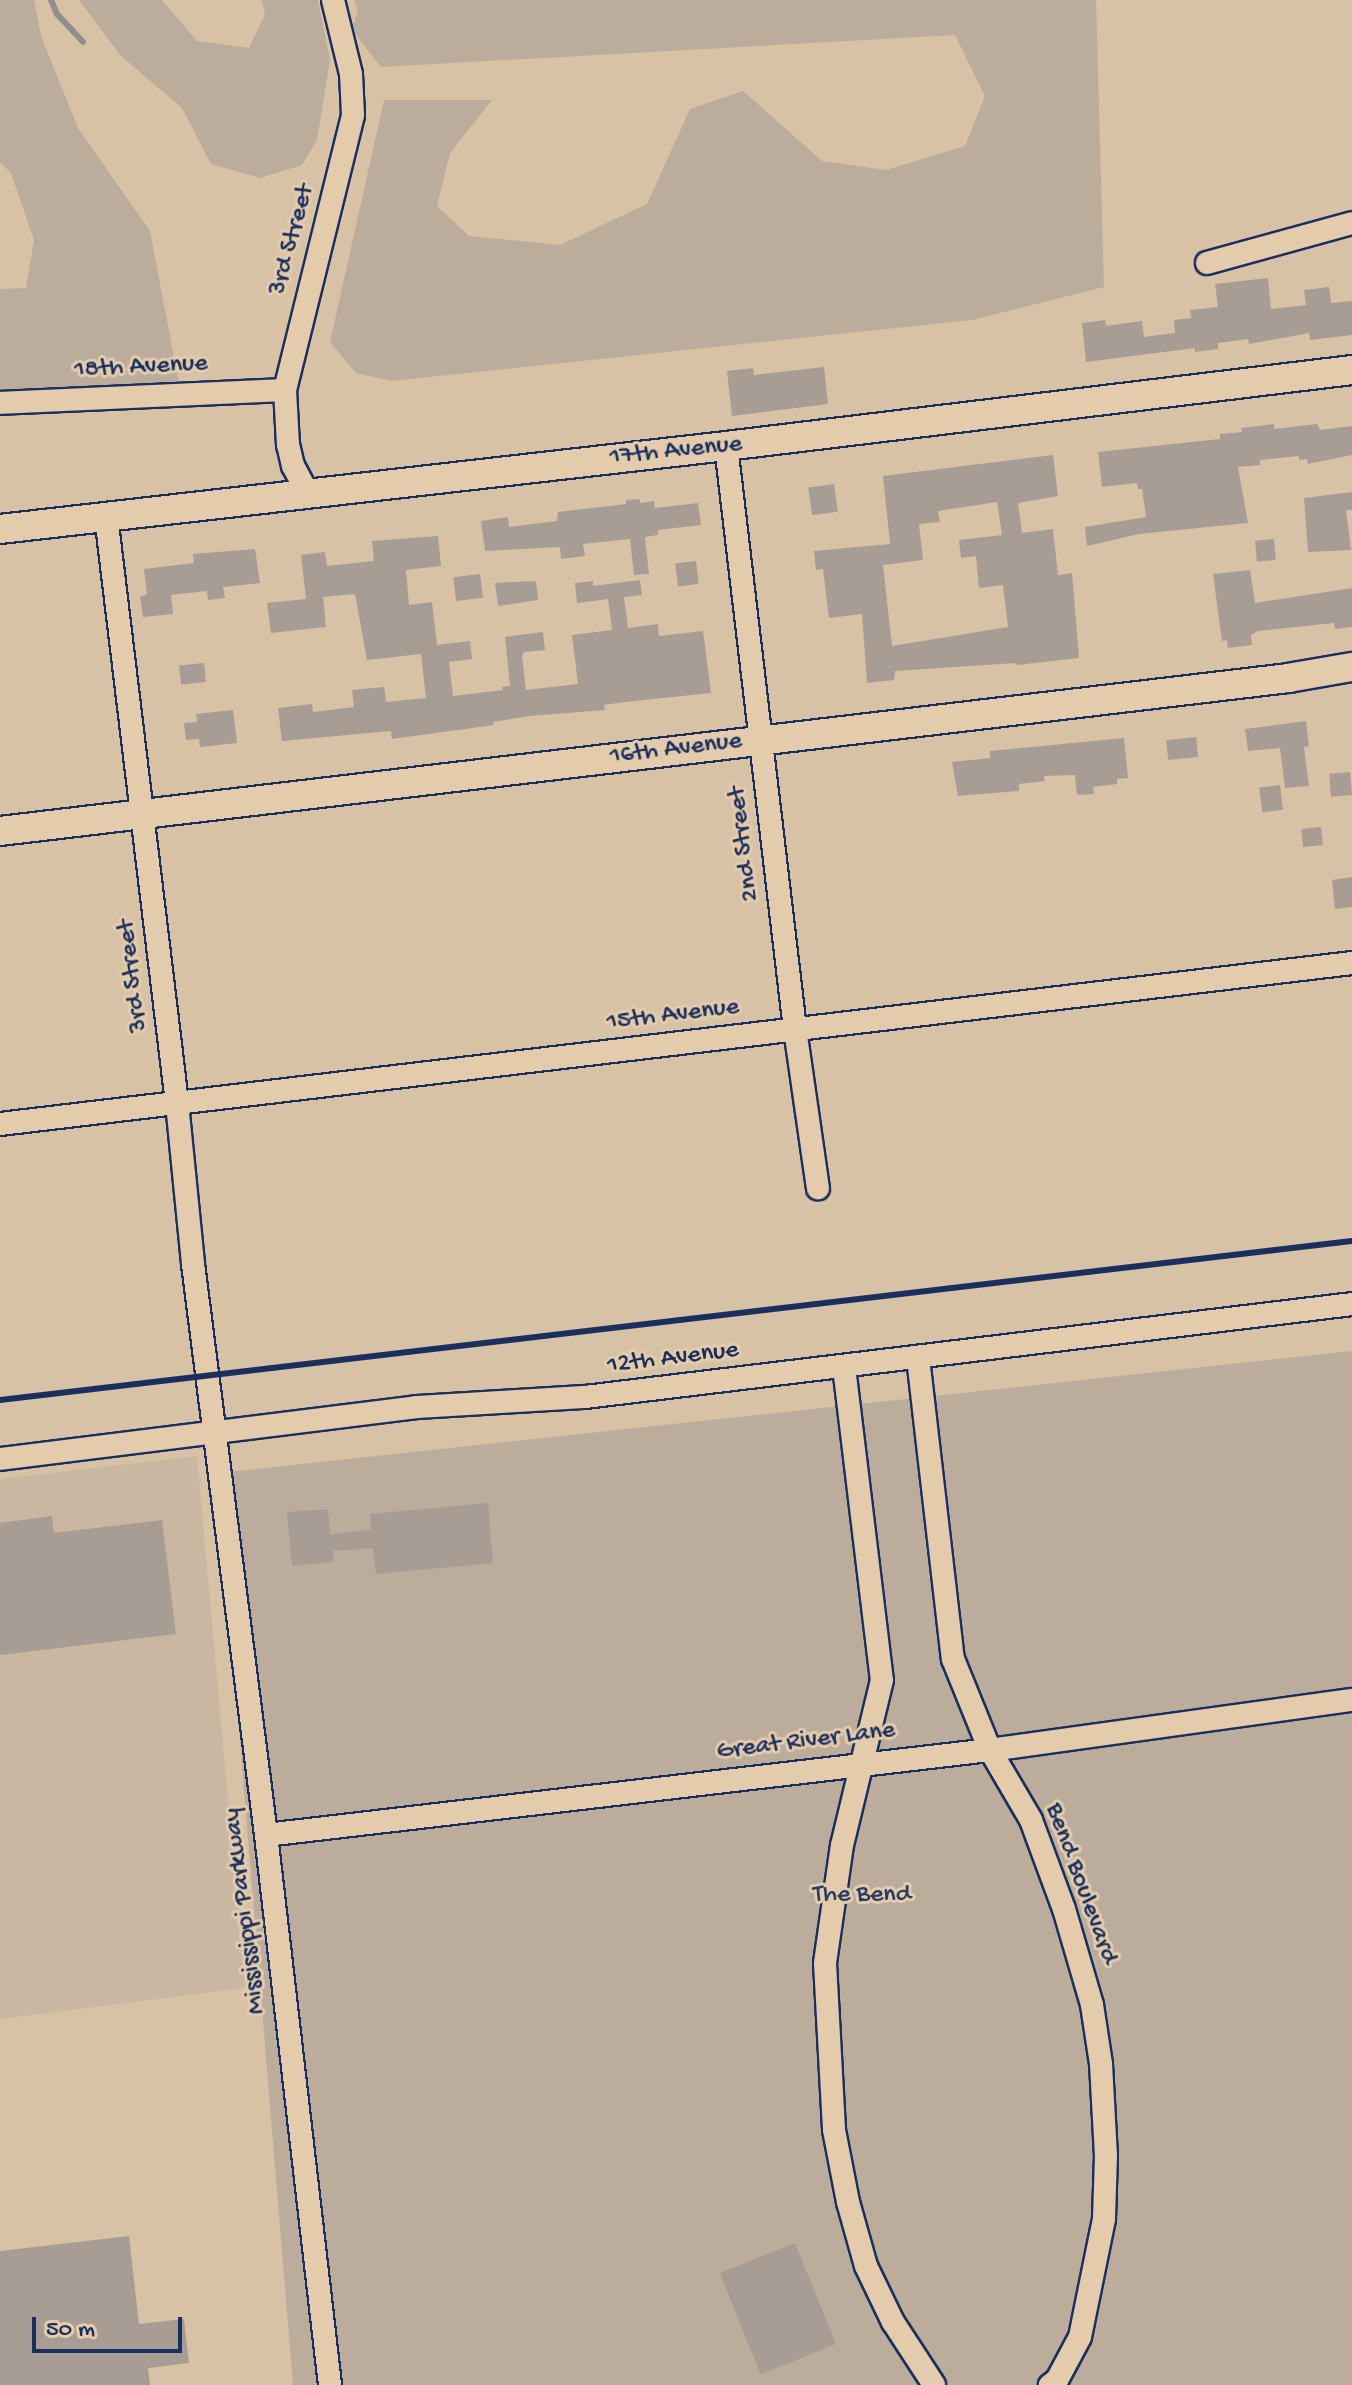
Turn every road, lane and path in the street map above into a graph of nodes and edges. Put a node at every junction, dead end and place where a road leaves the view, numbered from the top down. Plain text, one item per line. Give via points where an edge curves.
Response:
1 (333, 0) edge
2 (1352, 223) edge
3 (1207, 263) dead end
4 (1352, 370) edge
5 (285, 390) junction
6 (0, 403) edge
7 (726, 446) junction
8 (307, 492) junction
9 (106, 516) junction
10 (0, 529) edge
11 (1352, 667) edge
12 (761, 740) junction
13 (143, 814) junction
14 (0, 831) edge
15 (1352, 963) edge
16 (795, 1029) junction
17 (177, 1103) junction
18 (0, 1124) edge
19 (818, 1188) dead end
20 (1352, 1304) edge
21 (918, 1358) junction
22 (844, 1367) junction
23 (214, 1431) junction
24 (0, 1459) edge
25 (1352, 1700) edge
26 (990, 1750) junction
27 (861, 1764) junction
28 (266, 1835) junction
29 (330, 2385) edge
30 (934, 2385) edge
31 (1050, 2385) edge

1 - 5 street, 3rd Street via 351,74 353,115
2 - 3 street
4 - 7 main road, 17th Avenue
5 - 6 street, 18th Avenue
5 - 8 street, 3rd Street via 288,445
7 - 8 main road, 17th Avenue
7 - 12 street, 2nd Street
8 - 9 main road, 17th Avenue
9 - 10 main road, 17th Avenue
9 - 13 street, 3rd Street
11 - 12 main road, 16th Avenue
12 - 13 main road, 16th Avenue
12 - 16 street, 2nd Street
13 - 14 main road, 16th Avenue
13 - 17 street, 3rd Street
15 - 16 street, 15th Avenue
16 - 17 street, 15th Avenue
16 - 19 street, 2nd Street
17 - 18 street, 15th Avenue
17 - 23 street, 3rd Street
20 - 21 street, 12th Avenue
21 - 22 street, 12th Avenue
21 - 26 street, Bend Boulevard via 953,1659
22 - 23 street, 12th Avenue
22 - 27 street via 882,1680
23 - 24 street, 12th Avenue
23 - 28 street, Mississippi Parkway
25 - 26 street, Great River Lane
26 - 27 street, Great River Lane
26 - 31 street, Bend Boulevard via 1031,1820 1064,1909 1092,2005 1101,2064 1104,2219 1080,2337
27 - 28 street, Great River Lane
27 - 30 street via 842,1845 825,1963 834,2130 866,2266 893,2322
28 - 29 street, Mississippi Parkway

